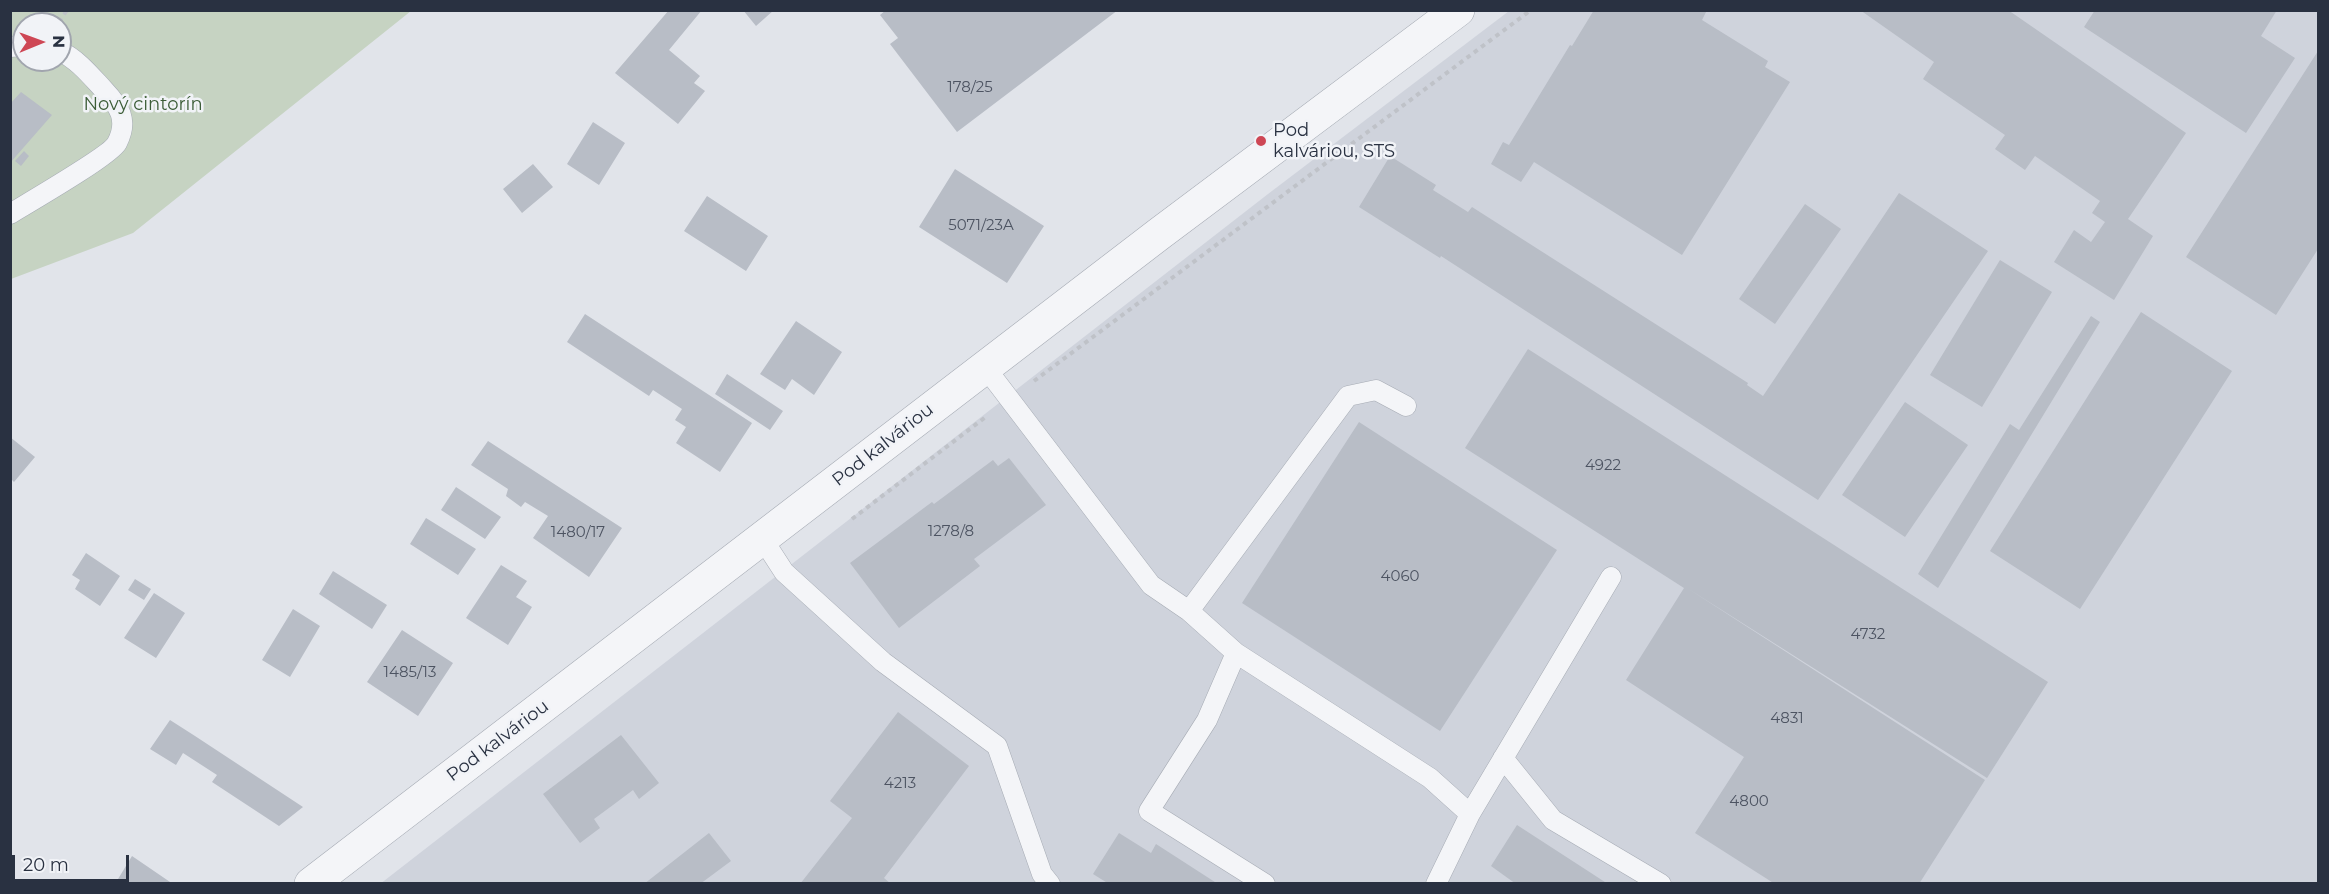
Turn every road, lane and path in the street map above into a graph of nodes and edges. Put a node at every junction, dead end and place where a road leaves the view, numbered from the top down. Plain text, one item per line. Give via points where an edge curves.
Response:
1 (1458, 10) edge
2 (72, 57) edge
3 (10, 214) edge
4 (985, 367) junction
5 (1406, 406) dead end
6 (762, 538) junction
7 (1611, 577) dead end
8 (1189, 611) junction
9 (1236, 653) junction
10 (1503, 758) junction
11 (1470, 814) junction
12 (1043, 880) edge
13 (311, 884) edge
14 (1265, 884) edge
15 (1436, 884) edge
16 (1661, 884) edge

1 - 4 street, Pod kalváriou
2 - 3 lane via 119,106 122,122 117,144
4 - 6 street, Pod kalváriou
4 - 8 lane via 1151,585
5 - 8 lane via 1376,390 1348,396
6 - 12 lane via 784,572 883,662 997,746
6 - 13 street, Pod kalváriou
7 - 10 lane
8 - 9 lane
9 - 11 lane via 1430,778
9 - 14 lane via 1207,720 1149,811
10 - 11 lane
10 - 16 lane via 1553,820
11 - 15 lane

